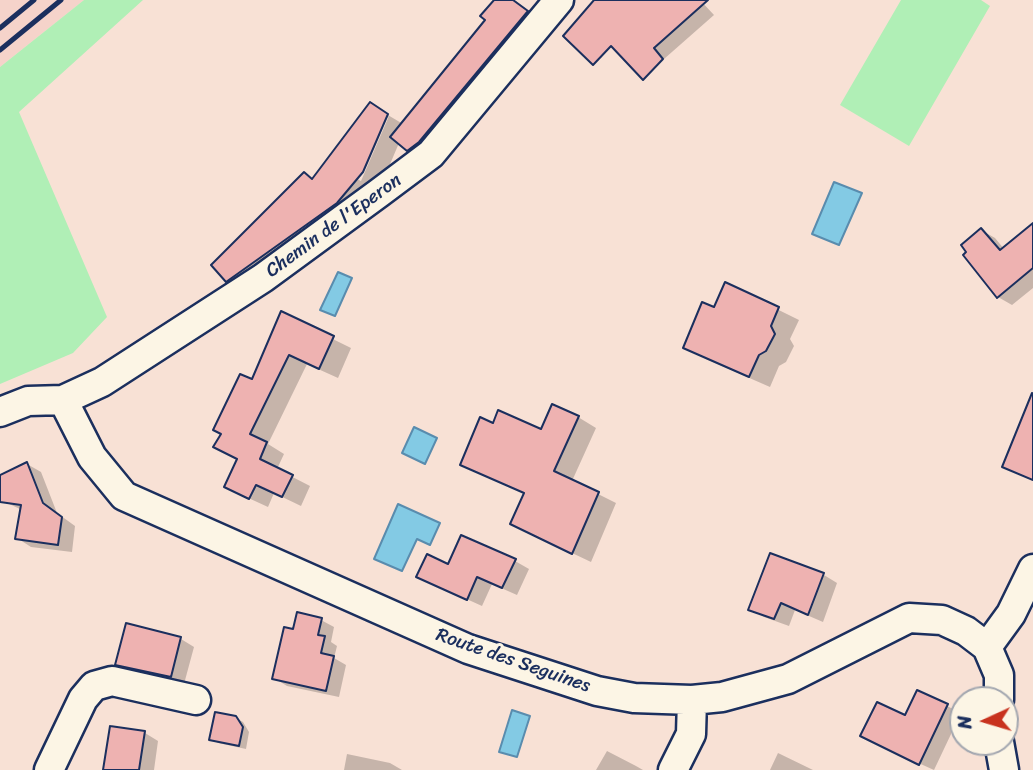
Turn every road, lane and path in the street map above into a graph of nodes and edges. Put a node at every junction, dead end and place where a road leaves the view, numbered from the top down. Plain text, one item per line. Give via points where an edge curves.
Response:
1 (559, 0) edge
2 (63, 400) junction
3 (0, 412) edge
4 (1033, 569) edge
5 (987, 647) junction
6 (999, 686) edge
7 (196, 700) dead end
8 (692, 700) junction
9 (49, 770) edge
10 (673, 770) edge

1 - 2 street, Chemin de l'Eperon via 431,154 263,278 102,382
2 - 3 street via 28,401
2 - 8 street, Route des Seguines via 92,457 124,496 468,649 597,691
4 - 5 street via 1011,614
5 - 6 street
5 - 8 street, Route des Seguines via 942,620 909,618 788,679
7 - 9 street via 112,681 94,686 83,699
8 - 10 street via 691,734

